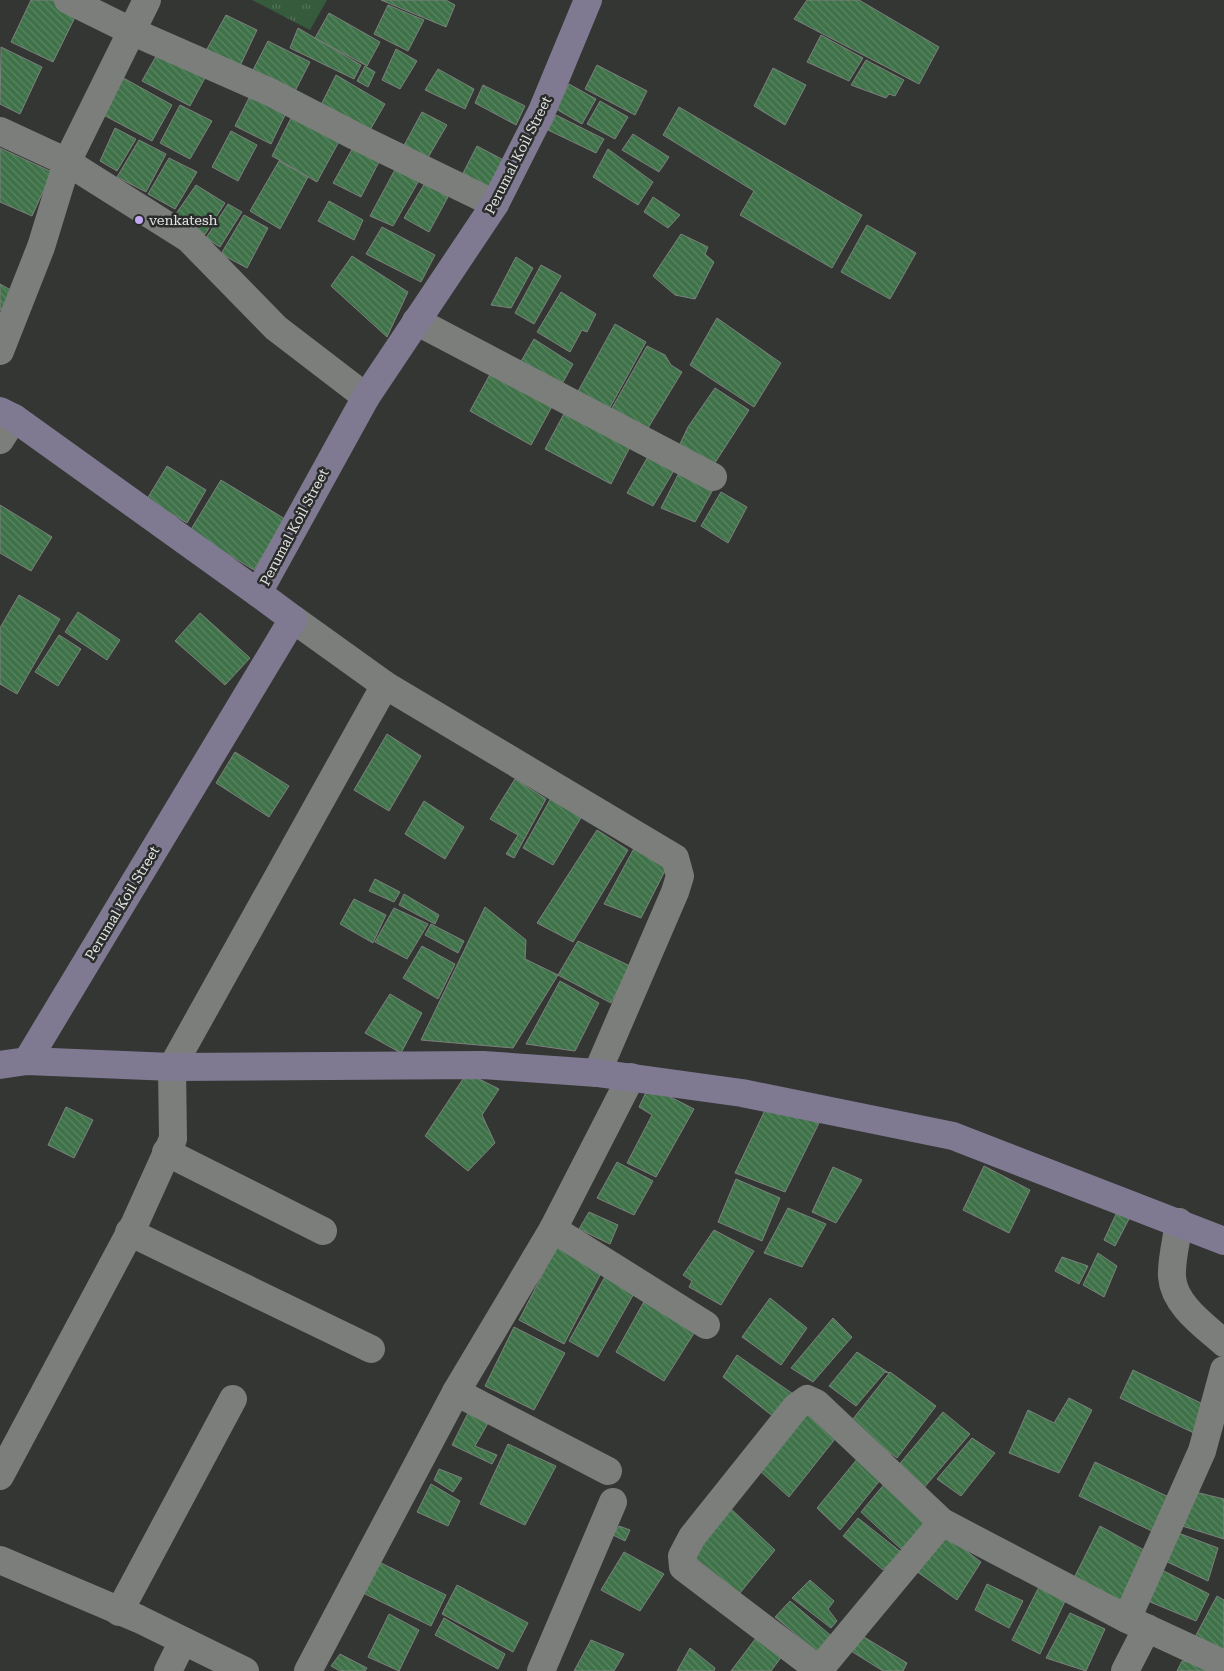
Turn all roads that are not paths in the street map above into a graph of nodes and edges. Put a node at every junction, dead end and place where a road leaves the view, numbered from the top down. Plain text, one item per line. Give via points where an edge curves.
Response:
1 (68, 0) edge
2 (147, 0) edge
3 (588, 0) edge
4 (131, 32) junction
5 (0, 130) edge
6 (67, 162) junction
7 (495, 204) junction
8 (416, 321) junction
9 (0, 351) edge
10 (366, 397) junction
11 (5, 423) edge
12 (713, 477) dead end
13 (258, 593) junction
14 (293, 618) junction
15 (385, 685) junction
16 (27, 1061) junction
17 (0, 1065) edge
18 (172, 1067) junction
19 (597, 1073) junction
20 (631, 1077) junction
21 (166, 1152) junction
22 (1179, 1222) junction
23 (553, 1229) junction
24 (323, 1231) dead end
25 (129, 1232) junction
26 (1224, 1241) edge
27 (706, 1326) dead end
28 (1224, 1343) edge
29 (371, 1349) dead end
30 (1224, 1370) edge
31 (456, 1392) junction
32 (233, 1398) dead end
33 (608, 1471) dead end
34 (0, 1476) edge
35 (613, 1502) dead end
36 (942, 1522) junction
37 (1, 1566) edge
38 (119, 1612) junction
39 (1137, 1623) junction
40 (183, 1641) junction
41 (1224, 1664) edge
42 (168, 1671) edge
43 (245, 1671) edge
44 (308, 1671) edge
45 (541, 1671) edge
46 (1125, 1671) edge

1 - 4 street
2 - 4 street
3 - 7 street, Perumal Koil Street via 549,96
4 - 6 street
4 - 7 street via 270,92
5 - 6 street
6 - 9 street via 41,247
6 - 10 street via 189,239 276,328
7 - 8 street, Perumal Koil Street
8 - 10 street, Perumal Koil Street
8 - 12 street
10 - 13 street, Perumal Koil Street
11 - 13 street
13 - 14 street, Perumal Koil Street
14 - 15 street
14 - 16 street, Perumal Koil Street
15 - 18 street
15 - 19 street via 674,858 680,876 675,892
16 - 17 street
16 - 18 street
18 - 19 street via 483,1065
18 - 21 street via 172,1139
19 - 20 street
20 - 22 street via 742,1093 953,1136
20 - 23 street
21 - 24 street
21 - 25 street
22 - 26 street
22 - 28 street via 1172,1277 1175,1288 1189,1312
23 - 27 street
23 - 31 street
25 - 29 street
25 - 34 street
30 - 39 street via 1202,1451
31 - 33 street
31 - 44 street
32 - 38 street
35 - 45 street
36 - 36 street via 816,1403 807,1399 796,1407 692,1537 682,1556 684,1566 819,1670
36 - 39 street
37 - 38 street
38 - 40 street
39 - 41 street
39 - 46 street
40 - 42 street
40 - 43 street

